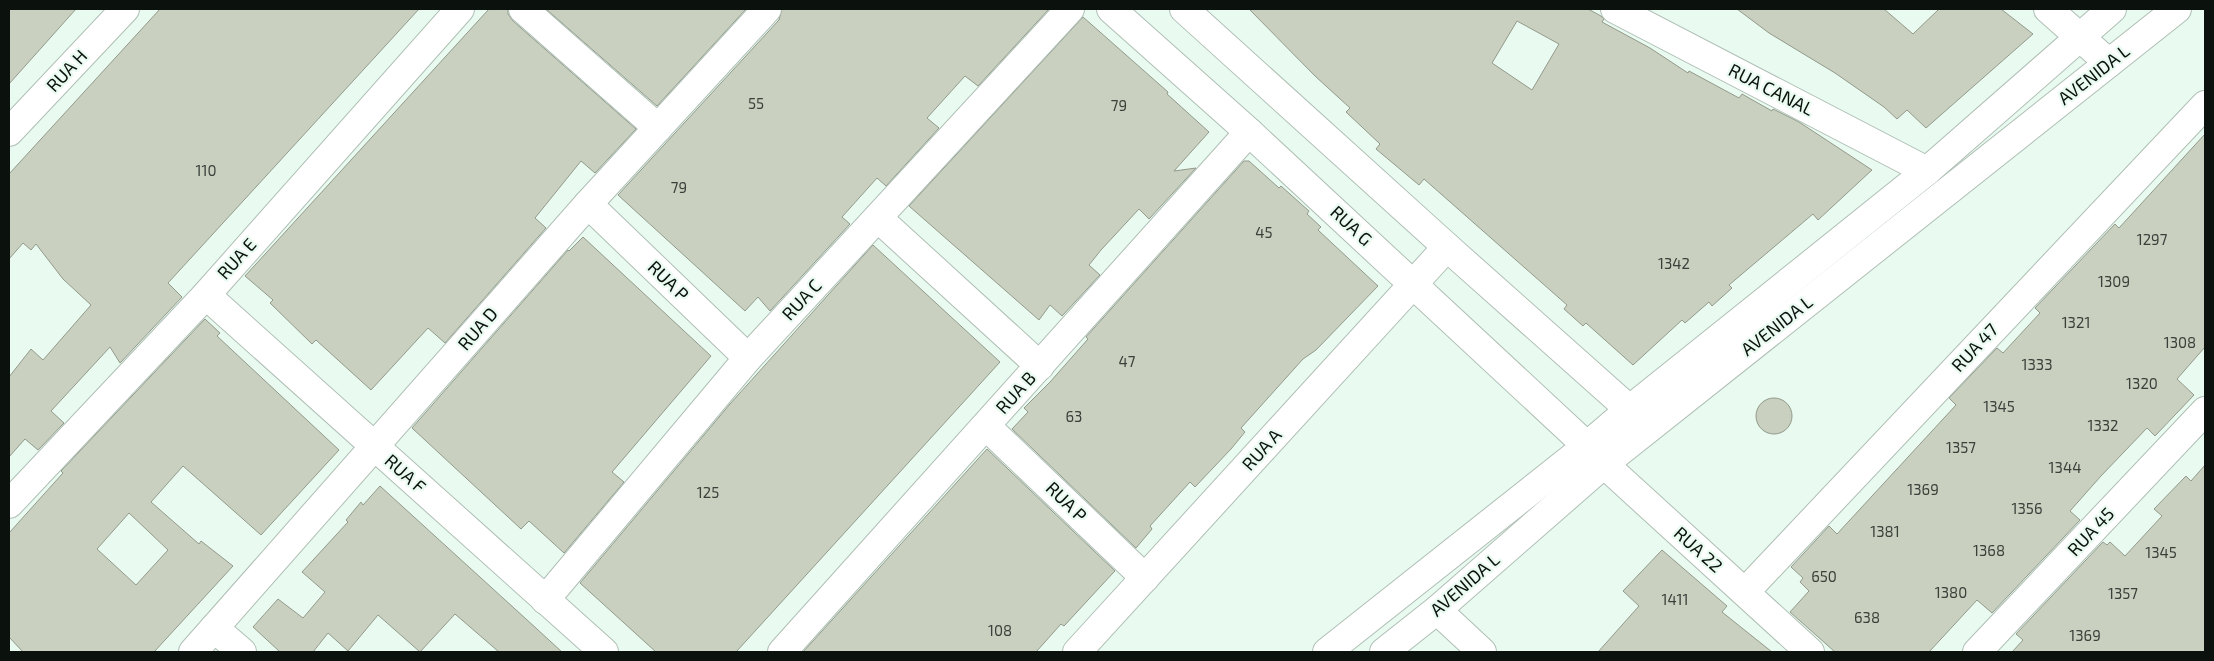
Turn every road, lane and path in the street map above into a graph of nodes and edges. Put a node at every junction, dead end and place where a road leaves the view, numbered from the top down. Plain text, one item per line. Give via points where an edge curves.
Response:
1 (125, 9) edge
2 (523, 9) edge
3 (767, 9) edge
4 (1070, 9) edge
5 (1111, 9) edge
6 (1184, 9) edge
7 (1615, 9) edge
8 (2048, 9) edge
9 (2112, 9) edge
10 (2177, 9) edge
11 (448, 13) edge
12 (2081, 37) junction
13 (2108, 63) junction
14 (2205, 105) edge
15 (658, 128) junction
16 (9, 132) edge
17 (1249, 132) junction
18 (1926, 171) junction
19 (588, 204) junction
20 (878, 218) junction
21 (1447, 248) junction
22 (1413, 284) junction
23 (206, 295) junction
24 (748, 358) junction
25 (1040, 366) junction
26 (1629, 410) junction
27 (2205, 411) edge
28 (986, 426) junction
29 (1650, 427) junction
30 (374, 446) junction
31 (1596, 455) junction
32 (9, 504) edge
33 (1145, 578) junction
34 (1745, 592) junction
35 (545, 600) junction
36 (1437, 610) junction
37 (214, 628) junction
38 (193, 652) edge
39 (242, 652) edge
40 (604, 652) edge
41 (782, 652) edge
42 (1077, 652) edge
43 (1327, 652) edge
44 (1384, 652) edge
45 (1482, 652) edge
46 (1810, 652) edge
47 (1977, 652) edge

1 - 16 street, RUA H
2 - 15 street
3 - 15 street, RUA D
4 - 20 street, RUA C
5 - 17 street, RUA G
6 - 21 street
7 - 18 street, RUA CANAL
8 - 12 street
9 - 12 street, AVENIDA L
10 - 13 street, AVENIDA L
11 - 23 street, RUA E
12 - 13 street
12 - 18 street, AVENIDA L
13 - 29 street, AVENIDA L
14 - 34 street, RUA 47
15 - 19 street, RUA D
17 - 22 street, RUA G
17 - 25 street, RUA B
18 - 26 street, AVENIDA L
19 - 24 street, RUA P
19 - 30 street, RUA D
20 - 24 street, RUA C
20 - 25 street
21 - 22 street, RUA A
21 - 26 street
22 - 31 street, RUA G
22 - 33 street, RUA A
23 - 30 street, RUA F
23 - 32 street, RUA E
24 - 35 street, RUA C
25 - 28 street, RUA B
26 - 29 street
26 - 31 street, AVENIDA L
27 - 47 street, RUA 45
28 - 33 street, RUA P
28 - 41 street, RUA B
29 - 31 street, AVENIDA L
30 - 35 street, RUA F
30 - 37 street, RUA D
31 - 34 street, RUA 22
31 - 36 street, AVENIDA L
31 - 43 street, AVENIDA L
33 - 42 street, RUA A
34 - 46 street, RUA 22
35 - 40 street, RUA F
36 - 44 street, AVENIDA L
36 - 45 street
37 - 38 street, RUA D
37 - 39 street

